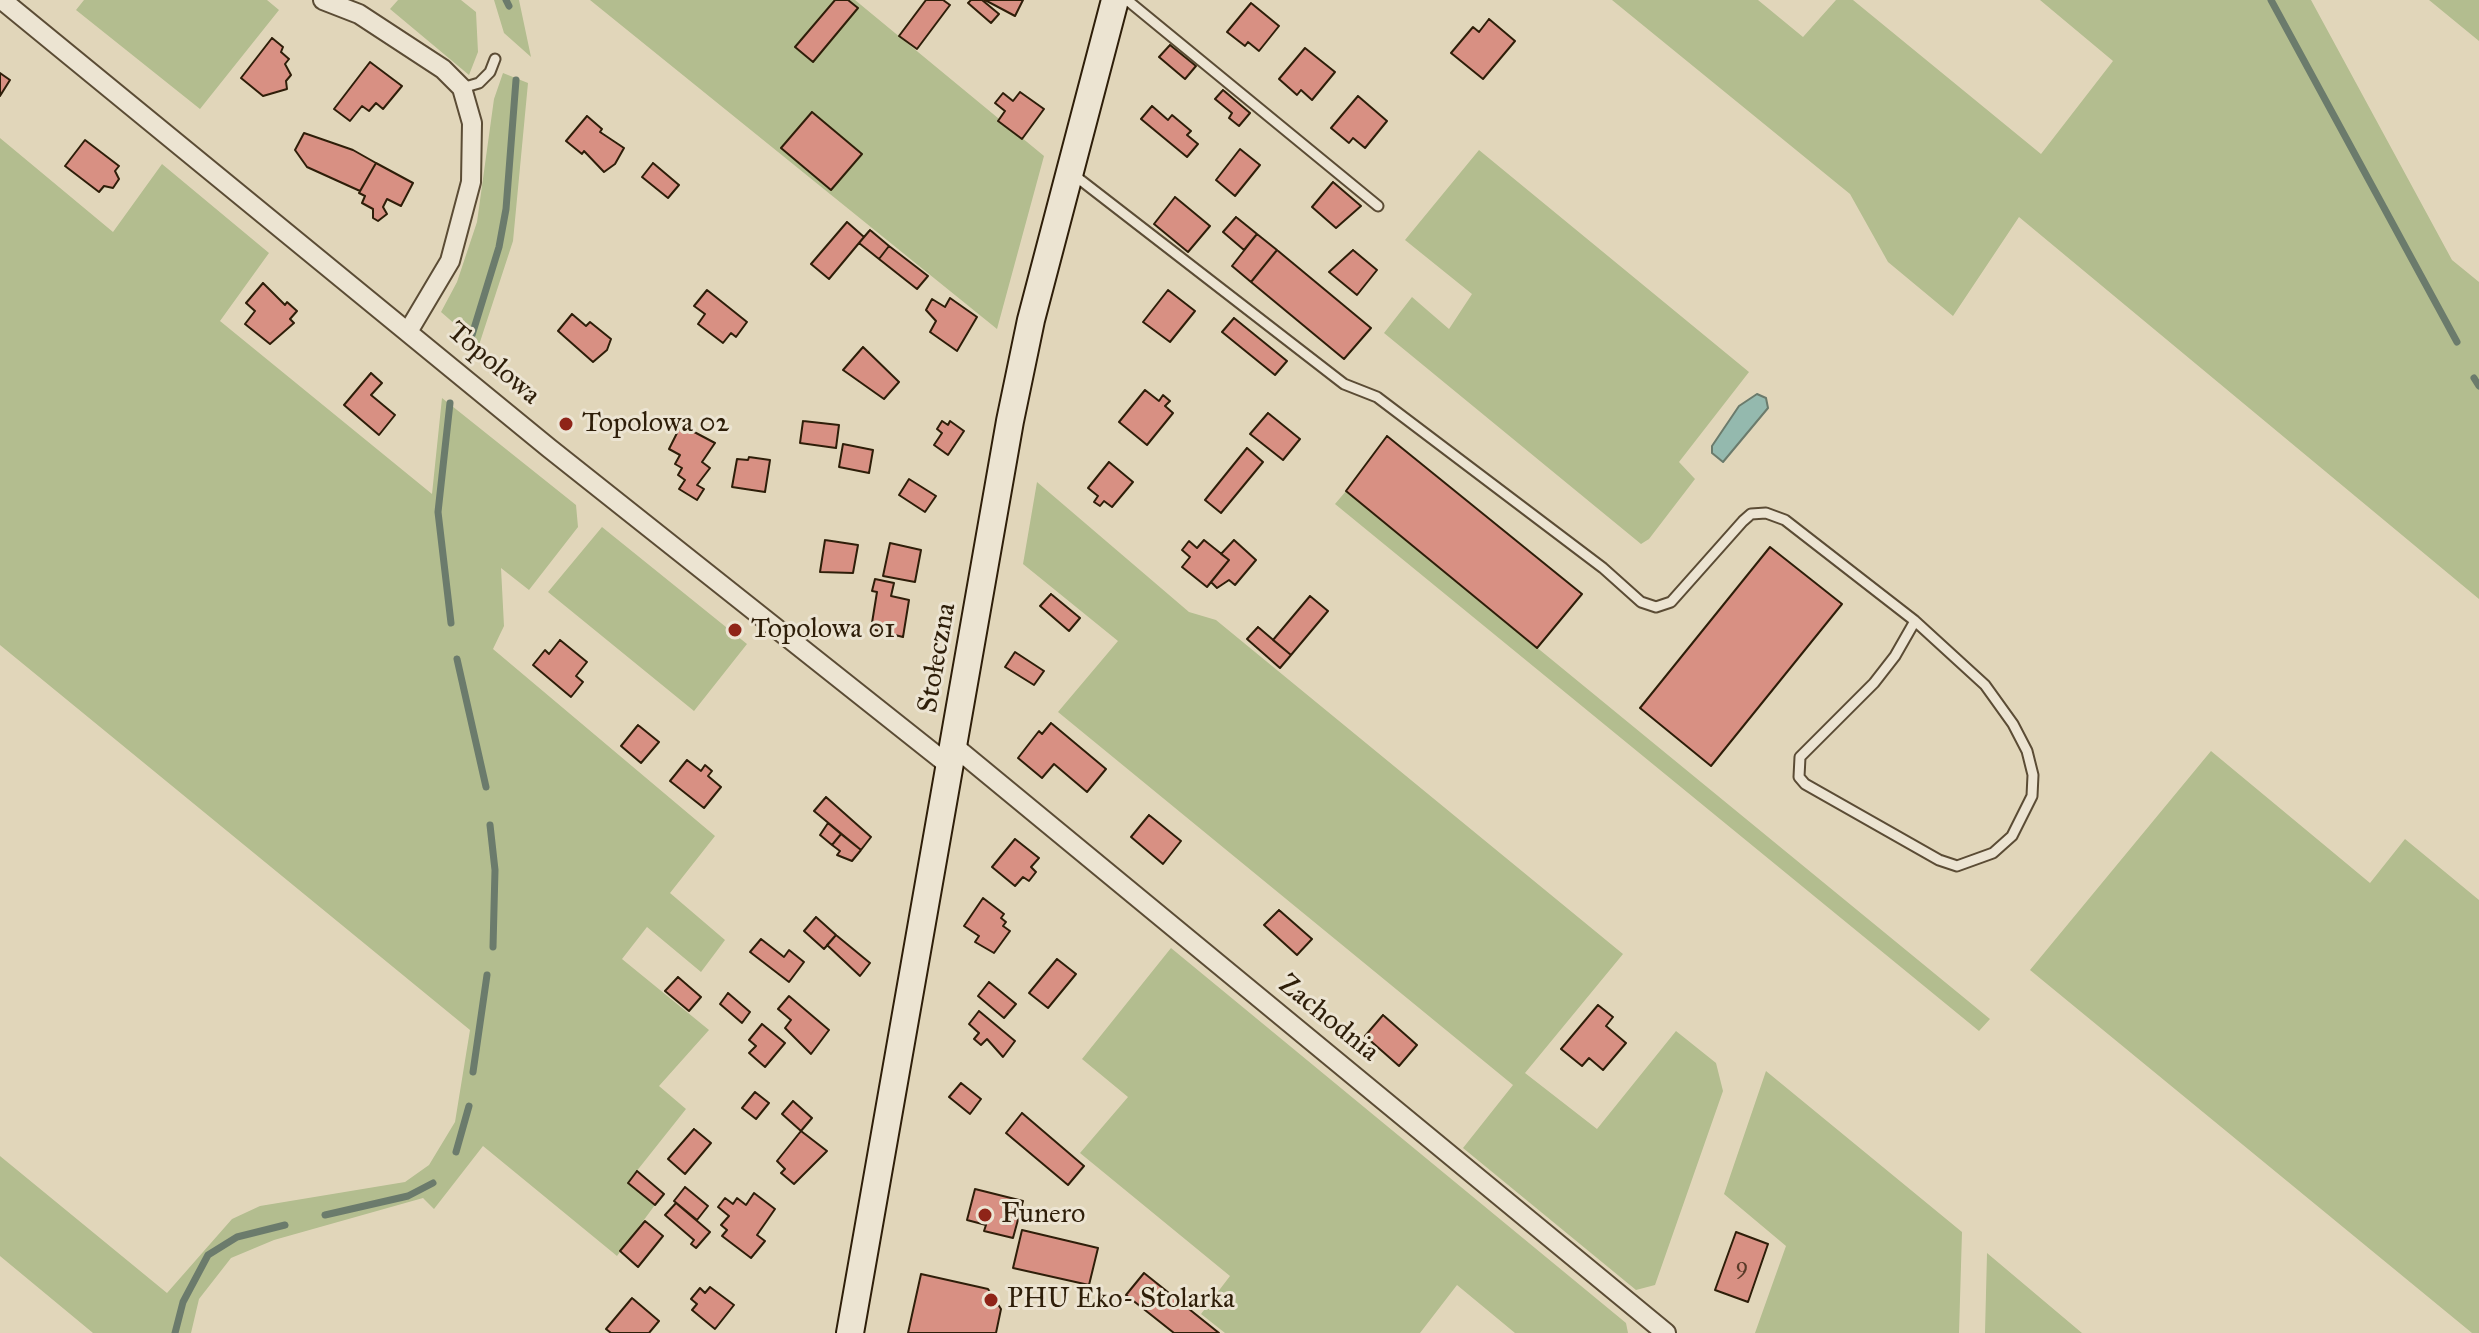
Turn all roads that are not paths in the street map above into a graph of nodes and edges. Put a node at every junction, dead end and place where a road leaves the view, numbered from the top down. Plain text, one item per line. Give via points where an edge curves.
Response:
1 (2, 0) edge
2 (323, 0) edge
3 (1115, 0) edge
4 (1127, 0) edge
5 (495, 59) dead end
6 (462, 88) junction
7 (1069, 171) junction
8 (1378, 206) dead end
9 (409, 330) junction
10 (1915, 621) junction
11 (953, 757) junction
12 (1658, 1330) edge
13 (850, 1333) edge

1 - 9 street, Topolowa
2 - 6 street via 359,14 443,69
3 - 7 main road, Stołeczna
4 - 8 lane
5 - 6 lane via 479,83
6 - 9 street via 472,123 471,182 450,261
7 - 10 lane via 1344,384 1390,406 1641,602 1656,607 1671,602 1743,521 1766,513 1785,520
7 - 11 main road, Stołeczna via 1010,421
9 - 11 street, Topolowa via 549,448
10 - 10 lane via 1874,683 1800,757 1799,777 1957,866 1993,853 2012,836 2032,796 2033,775 2013,724 1985,685
11 - 12 street, Zachodnia
11 - 13 main road, Stołeczna

